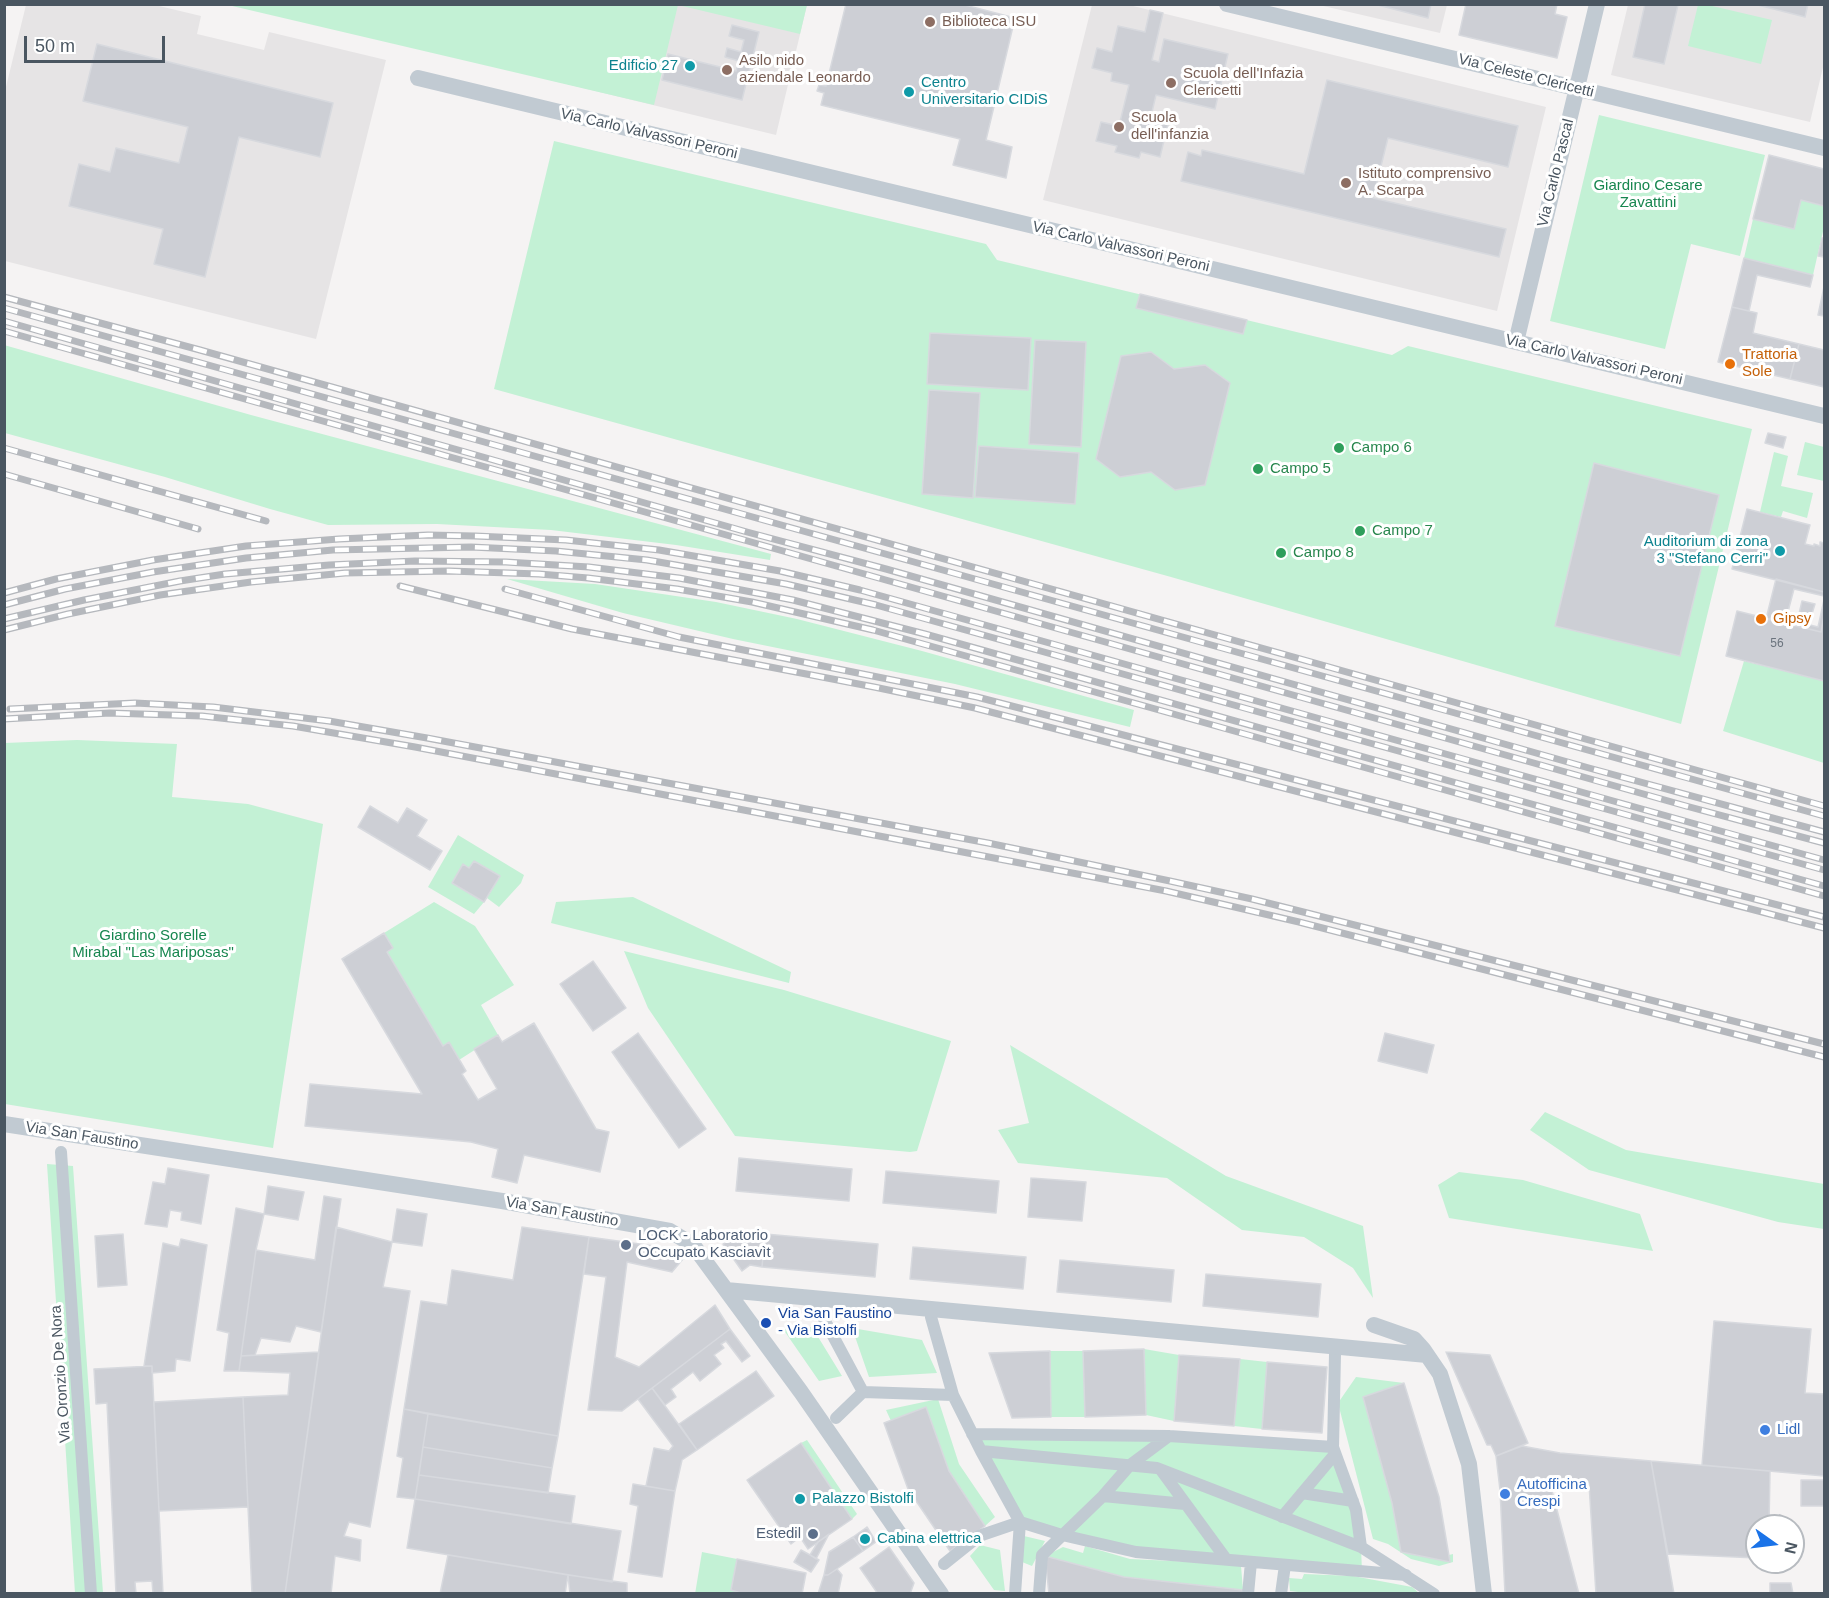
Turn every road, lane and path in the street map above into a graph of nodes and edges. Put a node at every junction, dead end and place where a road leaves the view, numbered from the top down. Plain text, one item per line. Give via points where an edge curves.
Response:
1 (1227, 4) edge
2 (1597, 4) edge
3 (418, 78) dead end
4 (1577, 89) junction
5 (1824, 148) edge
6 (1516, 342) junction
7 (1824, 416) edge
8 (4, 1124) edge
9 (61, 1152) dead end
10 (726, 1290) junction
11 (817, 1306) dead end
12 (931, 1317) dead end
13 (1374, 1325) dead end
14 (1335, 1354) dead end
15 (1427, 1354) junction
16 (863, 1392) junction
17 (953, 1395) junction
18 (836, 1418) dead end
19 (972, 1434) junction
20 (1169, 1436) junction
21 (981, 1451) junction
22 (1334, 1451) junction
23 (1130, 1465) junction
24 (1161, 1470) junction
25 (1302, 1493) junction
26 (1103, 1496) junction
27 (1353, 1501) junction
28 (1185, 1504) junction
29 (1282, 1516) junction
30 (1020, 1522) junction
31 (1062, 1535) junction
32 (1361, 1547) junction
33 (1226, 1559) junction
34 (1251, 1562) junction
35 (944, 1564) dead end
36 (1285, 1565) junction
37 (1406, 1575) junction
38 (1282, 1589) edge
39 (92, 1593) edge
40 (941, 1593) edge
41 (1015, 1593) edge
42 (1039, 1593) edge
43 (1248, 1593) edge
44 (1273, 1593) edge
45 (1434, 1593) edge
46 (1484, 1593) edge

1 - 4 street, Via Celeste Clericetti
2 - 4 street, Via Carlo Pascal
3 - 6 street, Via Carlo Valvassori Peroni
4 - 5 street, Via Celeste Clericetti
4 - 6 street, Via Carlo Pascal
6 - 7 street, Via Carlo Valvassori Peroni
8 - 10 street, Via San Faustino via 670,1231 693,1245
9 - 39 street, Via Oronzio De Nora
10 - 15 street
10 - 40 street, Via San Faustino
11 - 16 street
12 - 17 street
13 - 15 street via 1408,1336
14 - 22 street
15 - 46 street via 1440,1374 1469,1464
16 - 17 street
16 - 18 street
17 - 19 street
19 - 20 street
19 - 21 street
20 - 22 street
20 - 23 street
21 - 23 street
21 - 30 street
22 - 25 street
22 - 27 street
23 - 24 street
23 - 26 street
24 - 28 street
24 - 29 street
25 - 27 street
25 - 29 street
26 - 28 street
26 - 31 street
27 - 32 street
28 - 33 street
29 - 32 street
30 - 31 street
30 - 35 street via 979,1536
30 - 41 street
31 - 33 street via 1136,1552
31 - 42 street via 1042,1555
32 - 37 street
33 - 34 street
34 - 36 street
34 - 43 street
36 - 37 street
36 - 38 street
37 - 45 street
38 - 44 street

